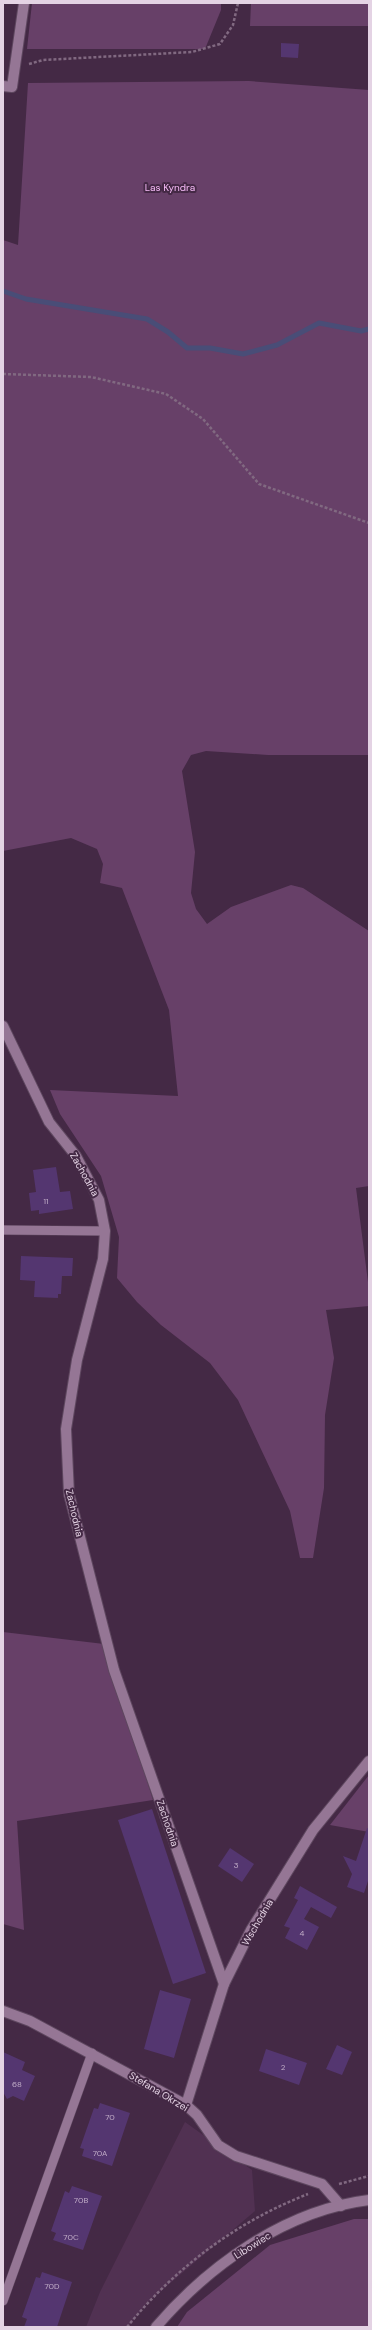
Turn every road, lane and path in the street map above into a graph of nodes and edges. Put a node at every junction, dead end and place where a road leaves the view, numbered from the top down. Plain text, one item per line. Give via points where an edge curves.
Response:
1 (24, 3) edge
2 (238, 3) edge
3 (15, 68) junction
4 (3, 86) edge
5 (3, 374) edge
6 (369, 523) edge
7 (3, 1026) edge
8 (3, 1230) edge
9 (105, 1231) junction
10 (369, 1761) edge
11 (224, 1984) junction
12 (3, 2011) edge
13 (92, 2053) junction
14 (186, 2105) junction
15 (369, 2200) edge
16 (341, 2206) junction
17 (3, 2301) edge
18 (156, 2327) edge

1 - 3 street
2 - 3 path via 234,25 220,44 198,50 43,60
3 - 4 street via 12,87
5 - 6 path via 91,377 166,394 203,419 259,484
7 - 9 street, Zachodnia via 49,1122 76,1156 99,1200
8 - 9 lane
9 - 11 street, Zachodnia via 103,1259 77,1360 66,1429 69,1494 114,1670
10 - 11 street, Wschodnia via 313,1830 251,1930
11 - 14 street, Wschodnia
12 - 13 street, Stefana Okrzei via 30,2021
13 - 14 street, Stefana Okrzei
13 - 17 lane
14 - 16 street, Stefana Okrzei via 197,2115 218,2145 236,2156 322,2184
15 - 16 street, Libowiec
16 - 18 street, Libowiec via 281,2227 227,2260 179,2300

